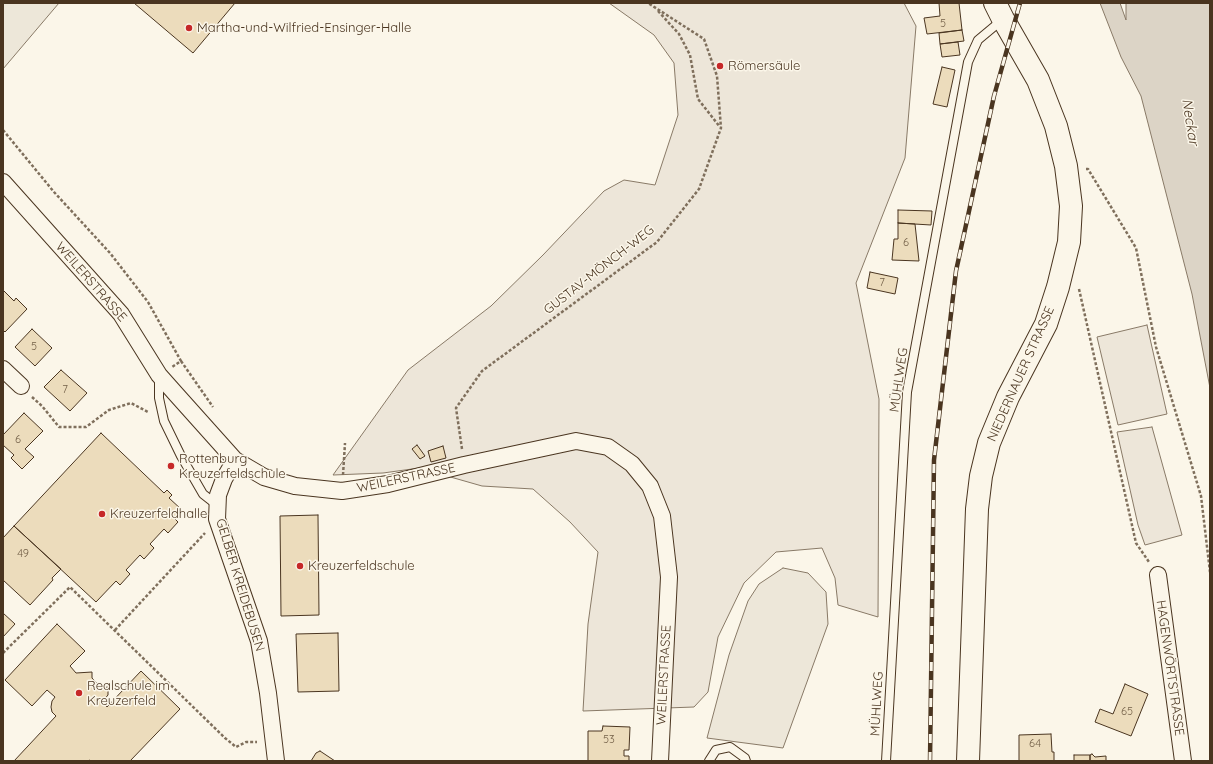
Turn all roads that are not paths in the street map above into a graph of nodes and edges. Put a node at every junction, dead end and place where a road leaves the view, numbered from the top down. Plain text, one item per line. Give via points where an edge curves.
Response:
1 (999, 11) edge
2 (3, 182) edge
3 (3, 369) edge
4 (160, 374) junction
5 (21, 386) road end
6 (235, 460) junction
7 (217, 512) junction
8 (1158, 575) road end
9 (276, 761) edge
10 (660, 761) edge
11 (709, 761) edge
12 (746, 761) edge
13 (886, 761) edge
14 (968, 761) edge
15 (1183, 761) edge

1 - 13 lane, MÜHLWEG via 978,40 968,62 907,392
1 - 14 main road, NIEDERNAUER STRASSE via 1038,80 1056,126 1066,166 1071,206 1069,234 1058,287 1046,324 1008,397 989,443 981,476 977,509
2 - 4 street, WEILERSTRASSE via 121,314
3 - 5 street
4 - 6 street, WEILERSTRASSE
4 - 7 lane via 159,398 164,421 203,494
6 - 7 street, GELBER KREIDEBUSEN via 218,495
6 - 10 street, WEILERSTRASSE via 264,477 287,484 342,491 388,484 576,441 608,447 632,464 650,486 662,516 669,577
7 - 9 street, GELBER KREIDEBUSEN via 259,641
8 - 15 street, HAGENWÖRTSTRASSE
11 - 12 lane via 716,750 730,747

